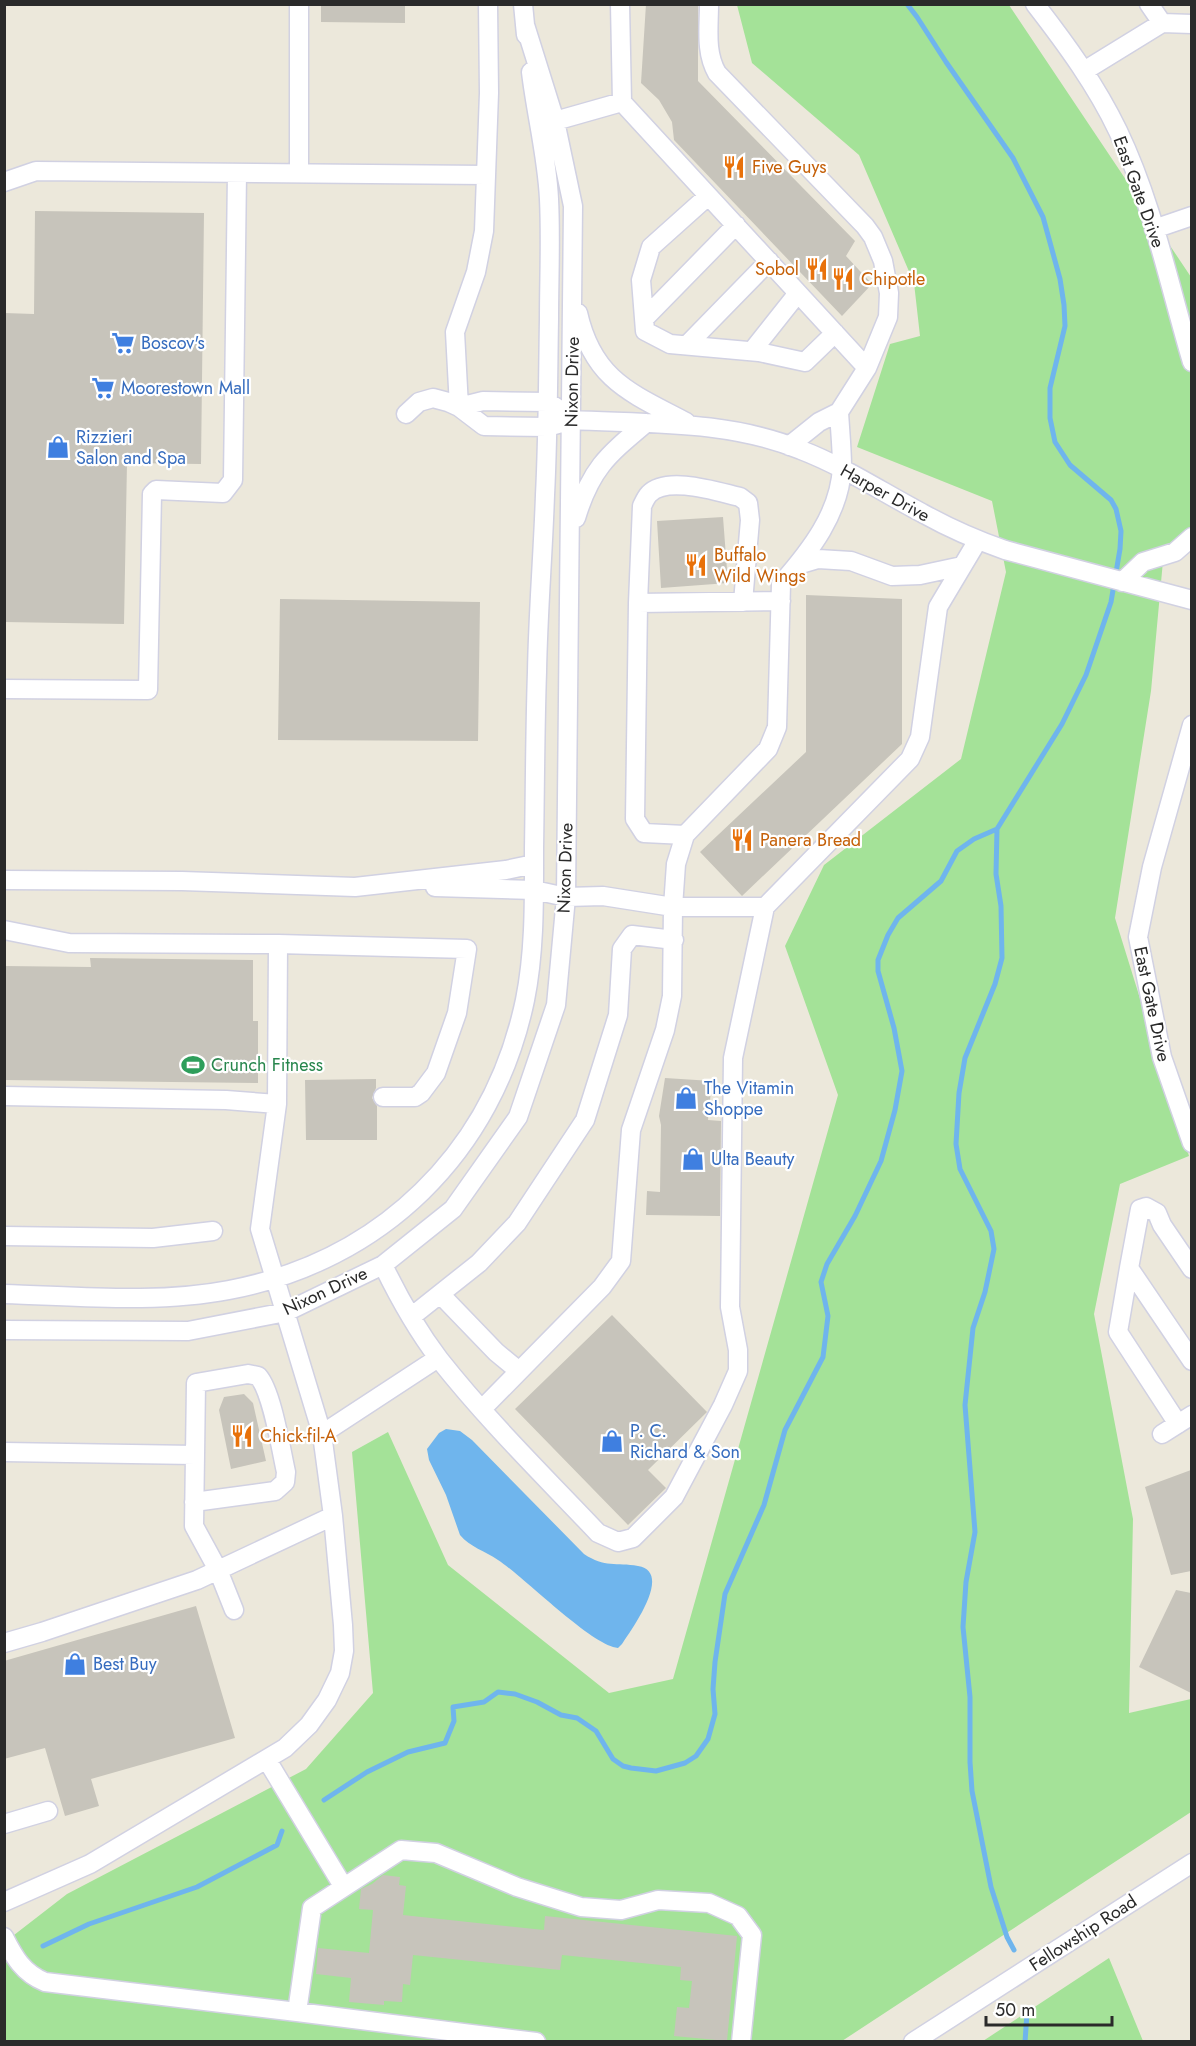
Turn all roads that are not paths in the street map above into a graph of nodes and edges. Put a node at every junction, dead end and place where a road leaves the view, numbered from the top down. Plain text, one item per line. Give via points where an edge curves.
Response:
1 (299, 4) edge
2 (488, 4) edge
3 (523, 4) edge
4 (620, 4) edge
5 (709, 4) edge
6 (1035, 4) edge
7 (1045, 4) edge
8 (1149, 4) edge
9 (1162, 23) junction
10 (1191, 24) edge
11 (525, 25) junction
12 (1059, 35) junction
13 (1084, 70) junction
14 (622, 102) junction
15 (555, 121) junction
16 (237, 173) junction
17 (298, 173) junction
18 (486, 175) junction
19 (4, 182) edge
20 (708, 196) junction
21 (1191, 216) edge
22 (736, 225) junction
23 (1154, 229) junction
24 (769, 261) junction
25 (573, 287) junction
26 (798, 293) junction
27 (644, 319) junction
28 (835, 333) junction
29 (687, 345) junction
30 (752, 351) junction
31 (1191, 362) edge
32 (867, 368) junction
33 (548, 402) junction
34 (459, 407) junction
35 (839, 412) junction
36 (406, 414) dead end
37 (572, 420) junction
38 (646, 423) junction
39 (693, 425) junction
40 (547, 427) junction
41 (789, 446) junction
42 (842, 468) junction
43 (1191, 537) edge
44 (570, 540) junction
45 (978, 540) junction
46 (798, 565) junction
47 (962, 566) junction
48 (1122, 582) junction
49 (1191, 600) edge
50 (781, 601) junction
51 (743, 602) junction
52 (638, 603) junction
53 (4, 689) edge
54 (1191, 724) edge
55 (685, 835) junction
56 (534, 864) junction
57 (4, 880) edge
58 (373, 885) junction
59 (534, 890) junction
60 (566, 897) junction
61 (673, 907) junction
62 (765, 907) junction
63 (4, 930) edge
64 (674, 940) junction
65 (278, 944) junction
66 (4, 1096) edge
67 (383, 1097) dead end
68 (277, 1104) junction
69 (1191, 1143) edge
70 (213, 1231) dead end
71 (4, 1236) edge
72 (383, 1265) junction
73 (1129, 1268) junction
74 (1191, 1269) edge
75 (276, 1278) junction
76 (4, 1294) edge
77 (441, 1295) junction
78 (286, 1312) junction
79 (411, 1317) junction
80 (4, 1330) edge
81 (438, 1358) junction
82 (1191, 1361) edge
83 (519, 1371) junction
84 (482, 1409) junction
85 (1185, 1420) edge
86 (322, 1434) junction
87 (1162, 1434) dead end
88 (4, 1452) edge
89 (195, 1455) junction
90 (194, 1502) junction
91 (333, 1516) junction
92 (218, 1570) junction
93 (234, 1610) dead end
94 (4, 1642) edge
95 (267, 1760) junction
96 (48, 1811) dead end
97 (4, 1824) edge
98 (1191, 1863) edge
99 (343, 1886) junction
100 (4, 1902) edge
101 (4, 1936) edge
102 (297, 2012) junction
103 (536, 2042) edge
104 (741, 2042) edge
105 (913, 2042) edge

1 - 17 street
2 - 18 street
3 - 11 street, Nixon Drive
4 - 14 street
5 - 32 street via 708,48 717,73 865,226 879,249 887,276 888,317
6 - 12 street, East Gate Drive
7 - 12 street, East Gate Drive
8 - 9 street
9 - 10 street
9 - 13 street
11 - 15 street, Nixon Drive
11 - 33 street, Nixon Drive via 547,166
12 - 13 street, East Gate Drive
13 - 23 street, East Gate Drive via 1118,130
14 - 15 street
14 - 20 street
15 - 25 street, Nixon Drive via 573,206
16 - 17 street
16 - 19 street via 36,171
16 - 53 street via 233,480 223,493 156,490 151,498 148,690
17 - 18 street
18 - 34 street via 484,231 476,272 454,332
20 - 22 street
20 - 27 street via 651,248 641,279
21 - 23 street
22 - 24 street
22 - 27 street
23 - 31 street, East Gate Drive
24 - 26 street
24 - 29 street
25 - 37 street, Nixon Drive
25 - 39 street via 594,358 611,379
26 - 28 street
26 - 30 street
27 - 29 street via 645,331 670,344
28 - 30 street via 805,362
28 - 32 street
29 - 30 street
32 - 35 street
33 - 34 street via 483,401
33 - 37 street
33 - 40 street, Nixon Drive
34 - 36 street via 433,399 419,402
34 - 40 street, Harper Drive via 484,426
35 - 41 street
35 - 42 street
37 - 38 street, Harper Drive
37 - 40 street, Harper Drive
37 - 44 street, Nixon Drive
38 - 39 street, Harper Drive
38 - 44 street via 608,454 594,475 583,495
39 - 41 street, Harper Drive
40 - 56 street, Nixon Drive via 537,661
41 - 42 street, Harper Drive
42 - 45 street, Harper Drive via 920,513
42 - 46 street via 837,499
43 - 48 street via 1175,552 1143,562
44 - 60 street, Nixon Drive
45 - 47 street
45 - 48 street, Harper Drive
46 - 47 street via 818,560 851,561 892,576 920,576
46 - 50 street via 781,584
47 - 62 street via 938,607 921,737 910,759
48 - 49 street, Harper Drive
50 - 51 street
50 - 55 street via 777,727 768,749
51 - 52 street
51 - 52 street via 748,503 740,497 673,484 649,494 642,506
52 - 55 street via 635,819 644,833
54 - 69 street, East Gate Drive via 1152,867 1138,937 1162,1057
55 - 61 street via 676,864
56 - 58 street
56 - 59 street, Nixon Drive
57 - 58 street
58 - 59 street
59 - 60 street
59 - 75 street, Nixon Drive via 531,960 516,1035 487,1105 467,1137 422,1192 383,1225 333,1256
60 - 61 street via 603,896
60 - 72 street, Nixon Drive via 556,1005 518,1117 453,1209
61 - 62 street
61 - 64 street
62 - 84 street via 733,1058 730,1308 738,1371 674,1497 633,1538 618,1542 598,1533
63 - 65 street via 69,943
64 - 77 street via 632,935 622,949 618,1015 585,1120 517,1223
64 - 83 street via 672,996 665,1030 631,1130 621,1261 602,1287
65 - 67 street via 467,949 456,1013 436,1073 415,1097
65 - 68 street
66 - 68 street
68 - 75 street via 261,1229
70 - 71 street via 153,1238
72 - 78 street, Nixon Drive
72 - 79 street
73 - 74 street via 1140,1209 1146,1208 1157,1213
73 - 82 street
73 - 85 street via 1118,1332
75 - 76 street, Nixon Drive via 190,1296
75 - 78 street
77 - 79 street
77 - 83 street
78 - 80 street, Nixon Drive via 188,1331
78 - 86 street
79 - 81 street
81 - 84 street
81 - 86 street
83 - 84 street
85 - 87 street
86 - 91 street
88 - 89 street
89 - 90 street
89 - 90 street via 196,1383 248,1374 260,1378 272,1411 286,1477 282,1486 275,1491
90 - 92 street via 194,1526
91 - 92 street
91 - 95 street via 343,1625 340,1673 309,1725 285,1749
92 - 93 street
92 - 94 street
95 - 99 street
95 - 100 street via 90,1863
96 - 97 street
98 - 105 street, Fellowship Road
99 - 102 street via 312,1908
99 - 104 street via 401,1850 436,1853 517,1887 581,1907 621,1910 658,1900 709,1903 738,1916 752,1935
101 - 102 street via 18,1964 45,1982
102 - 103 street

